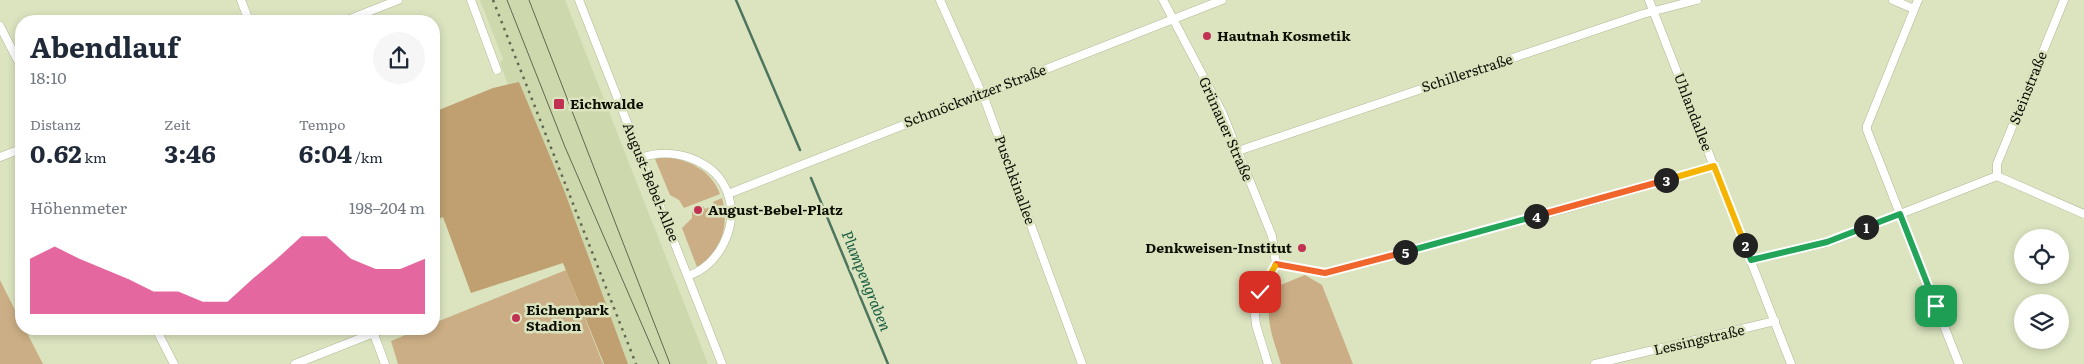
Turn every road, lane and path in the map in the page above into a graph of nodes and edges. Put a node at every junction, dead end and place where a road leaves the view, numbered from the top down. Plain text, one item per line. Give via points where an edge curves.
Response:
1 (241, 0) edge
2 (398, 0) edge
3 (470, 0) edge
4 (579, 0) edge
5 (940, 0) edge
6 (1163, 0) edge
7 (1222, 0) edge
8 (1649, 0) edge
9 (1697, 0) edge
10 (1892, 0) edge
11 (1918, 0) edge
12 (2064, 0) edge
13 (1914, 9) junction
14 (1654, 12) junction
15 (247, 15) edge
16 (360, 15) edge
17 (1173, 19) junction
18 (0, 26) edge
19 (15, 55) edge
20 (497, 70) dead end
21 (982, 93) junction
22 (1238, 150) junction
23 (15, 151) edge
24 (0, 157) edge
25 (641, 158) junction
26 (1714, 166) junction
27 (1997, 176) junction
28 (728, 194) junction
29 (1900, 214) junction
30 (2084, 214) edge
31 (1751, 260) junction
32 (1276, 264) junction
33 (688, 276) junction
34 (1775, 321) junction
35 (159, 335) edge
36 (363, 335) edge
37 (374, 335) edge
38 (174, 364) edge
39 (295, 364) edge
40 (385, 364) edge
41 (722, 364) edge
42 (1082, 364) edge
43 (1268, 364) edge
44 (1595, 364) edge
45 (1791, 364) edge
46 (1959, 364) edge

1 - 15 street
2 - 16 street
3 - 20 street
4 - 25 street, August-Bebel-Allee
5 - 21 street, Puschkinallee
6 - 17 street, Grünauer Straße
7 - 17 street, Schmöckwitzer Straße
8 - 14 street, Uhlandallee
9 - 14 street, Schillerstraße
10 - 13 street
11 - 13 street
12 - 27 street, Steinstraße via 1997,164
13 - 29 street via 1867,126
14 - 22 street, Schillerstraße
14 - 26 street, Uhlandallee
17 - 21 street, Schmöckwitzer Straße
17 - 22 street, Grünauer Straße via 1222,112
18 - 19 street
21 - 28 street, Schmöckwitzer Straße
21 - 42 street, Puschkinallee
22 - 32 street, Grünauer Straße via 1272,236
23 - 24 street
25 - 28 street via 666,153 689,157 710,170
25 - 33 street, August-Bebel-Allee
26 - 31 street, Uhlandallee
26 - 32 street via 1325,273
27 - 29 street
27 - 30 street
28 - 33 street via 730,216 724,245 712,262
29 - 31 street via 1829,242
29 - 46 street
31 - 34 street, Uhlandallee
32 - 43 street via 1254,305 1256,325
33 - 41 street, August-Bebel-Allee
34 - 44 street, Lessingstraße
34 - 45 street, Uhlandallee
35 - 38 street
36 - 39 street
37 - 40 street

